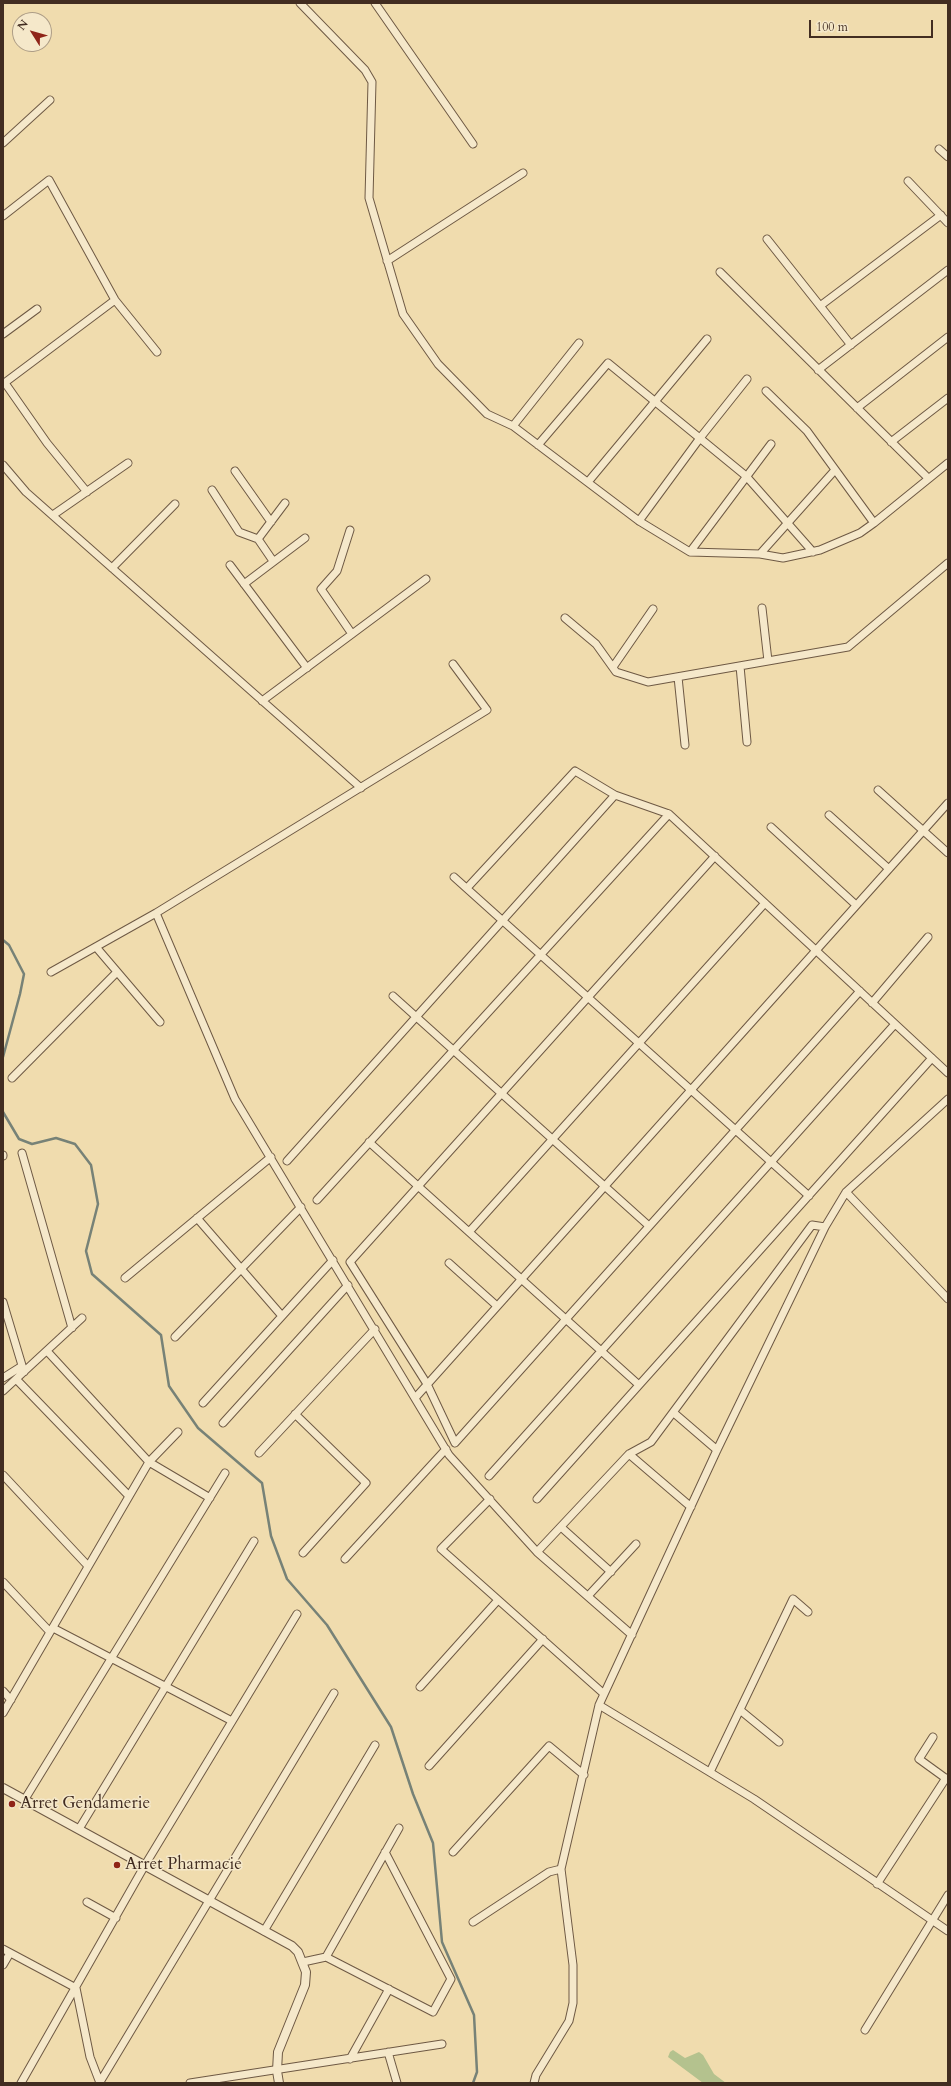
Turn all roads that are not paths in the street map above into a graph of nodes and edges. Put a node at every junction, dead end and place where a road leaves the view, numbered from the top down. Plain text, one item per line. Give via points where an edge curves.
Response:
1 (375, 3) edge
2 (304, 4) edge
3 (50, 100) dead end
4 (3, 143) edge
5 (473, 144) dead end
6 (939, 148) dead end
7 (948, 157) edge
8 (523, 173) dead end
9 (908, 181) dead end
10 (3, 216) edge
11 (941, 216) junction
12 (948, 223) edge
13 (767, 239) dead end
14 (387, 261) junction
15 (948, 270) edge
16 (720, 272) dead end
17 (115, 300) junction
18 (820, 306) junction
19 (37, 309) dead end
20 (3, 334) edge
21 (948, 337) edge
22 (707, 339) dead end
23 (579, 344) dead end
24 (850, 345) junction
25 (157, 352) dead end
26 (818, 370) junction
27 (747, 379) dead end
28 (4, 384) edge
29 (766, 391) dead end
30 (948, 398) edge
31 (655, 401) junction
32 (858, 408) junction
33 (513, 426) junction
34 (700, 438) junction
35 (891, 442) junction
36 (770, 444) dead end
37 (538, 445) junction
38 (128, 463) dead end
39 (948, 463) edge
40 (3, 465) edge
41 (835, 470) junction
42 (236, 472) dead end
43 (746, 476) junction
44 (928, 478) junction
45 (588, 482) junction
46 (212, 490) dead end
47 (87, 492) junction
48 (285, 503) dead end
49 (175, 504) dead end
50 (52, 515) junction
51 (639, 521) junction
52 (271, 522) junction
53 (787, 523) junction
54 (874, 523) junction
55 (350, 530) dead end
56 (304, 538) dead end
57 (258, 539) junction
58 (690, 552) junction
59 (813, 552) junction
60 (760, 554) junction
61 (273, 562) junction
62 (948, 563) edge
63 (230, 565) dead end
64 (112, 568) junction
65 (426, 579) dead end
66 (244, 584) junction
67 (762, 608) dead end
68 (653, 609) dead end
69 (566, 618) dead end
70 (352, 634) junction
71 (768, 661) junction
72 (453, 664) dead end
73 (740, 666) junction
74 (613, 667) junction
75 (307, 668) junction
76 (678, 677) junction
77 (262, 701) junction
78 (747, 742) dead end
79 (685, 744) dead end
80 (361, 788) junction
81 (878, 790) dead end
82 (615, 795) junction
83 (948, 803) edge
84 (669, 814) junction
85 (829, 815) dead end
86 (770, 827) dead end
87 (923, 831) junction
88 (948, 853) edge
89 (715, 856) junction
90 (889, 869) junction
91 (454, 877) dead end
92 (467, 888) junction
93 (765, 903) junction
94 (856, 905) junction
95 (156, 913) junction
96 (502, 920) junction
97 (928, 937) dead end
98 (96, 947) junction
99 (816, 950) junction
100 (540, 954) junction
101 (51, 972) dead end
102 (117, 972) junction
103 (860, 991) junction
104 (393, 996) dead end
105 (588, 997) junction
106 (872, 1002) junction
107 (416, 1017) junction
108 (160, 1022) dead end
109 (895, 1024) junction
110 (639, 1043) junction
111 (453, 1050) junction
112 (932, 1058) junction
113 (948, 1073) edge
114 (12, 1078) dead end
115 (691, 1090) junction
116 (502, 1094) junction
117 (948, 1099) edge
118 (736, 1130) junction
119 (552, 1139) junction
120 (369, 1142) junction
121 (22, 1153) dead end
122 (271, 1157) junction
123 (287, 1161) dead end
124 (771, 1162) junction
125 (418, 1186) junction
126 (604, 1186) junction
127 (846, 1192) junction
128 (809, 1196) junction
129 (317, 1200) dead end
130 (301, 1207) junction
131 (197, 1218) junction
132 (649, 1226) junction
133 (825, 1227) junction
134 (469, 1232) junction
135 (333, 1260) junction
136 (450, 1263) dead end
137 (241, 1269) junction
138 (126, 1278) dead end
139 (521, 1279) junction
140 (348, 1285) junction
141 (948, 1299) edge
142 (3, 1305) edge
143 (497, 1306) junction
144 (282, 1316) junction
145 (82, 1318) dead end
146 (566, 1319) junction
147 (72, 1328) junction
148 (375, 1329) junction
149 (175, 1337) dead end
150 (47, 1351) junction
151 (602, 1351) junction
152 (23, 1369) junction
153 (3, 1378) edge
154 (16, 1379) junction
155 (427, 1384) junction
156 (639, 1385) junction
157 (3, 1391) edge
158 (416, 1396) junction
159 (203, 1403) dead end
160 (674, 1413) junction
161 (295, 1414) junction
162 (223, 1423) dead end
163 (178, 1432) dead end
164 (446, 1449) junction
165 (718, 1450) junction
166 (259, 1453) dead end
167 (629, 1454) junction
168 (149, 1462) junction
169 (225, 1473) dead end
170 (3, 1475) edge
171 (490, 1476) dead end
172 (129, 1496) junction
173 (210, 1498) junction
174 (490, 1499) junction
175 (537, 1499) dead end
176 (691, 1507) junction
177 (561, 1527) junction
178 (254, 1541) dead end
179 (636, 1544) dead end
180 (537, 1552) junction
181 (303, 1553) dead end
182 (345, 1559) dead end
183 (88, 1566) junction
184 (611, 1572) junction
185 (3, 1582) edge
186 (588, 1596) junction
187 (498, 1600) junction
188 (808, 1612) dead end
189 (297, 1614) dead end
190 (52, 1630) junction
191 (632, 1635) junction
192 (543, 1639) junction
193 (111, 1658) junction
194 (166, 1687) junction
195 (420, 1687) dead end
196 (3, 1691) edge
197 (334, 1693) dead end
198 (604, 1694) junction
199 (11, 1700) junction
200 (600, 1705) junction
201 (740, 1710) junction
202 (3, 1713) edge
203 (232, 1721) junction
204 (933, 1737) dead end
205 (779, 1742) dead end
206 (375, 1745) dead end
207 (428, 1766) dead end
208 (710, 1772) junction
209 (584, 1775) junction
210 (947, 1779) edge
211 (3, 1788) edge
212 (24, 1799) junction
213 (399, 1828) dead end
214 (79, 1829) junction
215 (385, 1852) junction
216 (453, 1852) dead end
217 (145, 1865) junction
218 (561, 1869) junction
219 (877, 1884) junction
220 (948, 1895) edge
221 (210, 1901) junction
222 (87, 1902) dead end
223 (116, 1918) junction
224 (932, 1920) junction
225 (473, 1922) dead end
226 (264, 1931) junction
227 (948, 1931) edge
228 (6, 1951) edge
229 (326, 1957) junction
230 (303, 1962) junction
231 (3, 1965) edge
232 (76, 1988) junction
233 (389, 1989) junction
234 (865, 2030) dead end
235 (442, 2044) dead end
236 (388, 2052) junction
237 (350, 2059) junction
238 (277, 2071) junction
239 (100, 2082) edge
240 (21, 2083) edge
241 (190, 2083) edge
242 (279, 2083) edge
243 (397, 2083) edge
244 (534, 2083) edge

1 - 5 street
2 - 14 street via 365,70 372,82 368,198
3 - 4 street
6 - 7 street
8 - 14 street
9 - 11 street
10 - 17 street via 49,180
11 - 12 street
11 - 18 street
13 - 18 street
14 - 33 street via 402,314 438,364 487,414
15 - 24 street
16 - 26 street
17 - 25 street
17 - 28 street
18 - 24 street
19 - 20 street
21 - 32 street
22 - 31 street
23 - 33 street
24 - 26 street
26 - 32 street
27 - 34 street
28 - 47 street
29 - 41 street via 807,431
30 - 35 street
31 - 34 street
31 - 37 street via 608,363
31 - 45 street
32 - 35 street
33 - 37 street
34 - 43 street
34 - 51 street
35 - 44 street
36 - 43 street
37 - 45 street
38 - 47 street
39 - 44 street
40 - 50 street via 26,492
41 - 53 street
41 - 54 street
42 - 52 street
43 - 53 street
43 - 58 street
44 - 54 street
45 - 51 street
46 - 57 street via 239,532
47 - 50 street
48 - 52 street
49 - 64 street
50 - 64 street
51 - 58 street
52 - 57 street
53 - 59 street
53 - 60 street
54 - 59 street via 860,533
55 - 70 street via 337,571 321,589
56 - 61 street
57 - 61 street
58 - 60 street
59 - 60 street via 783,558
61 - 66 street
62 - 71 street via 848,647
63 - 66 street
64 - 77 street
65 - 70 street
66 - 75 street
67 - 71 street
68 - 74 street
69 - 74 street via 596,644
70 - 75 street
71 - 73 street
72 - 80 street via 487,710
73 - 76 street
73 - 78 street
74 - 76 street via 616,672 648,682
75 - 77 street
76 - 79 street
77 - 80 street
80 - 95 street
81 - 87 street
82 - 84 street
82 - 92 street via 575,772
82 - 96 street
83 - 87 street
84 - 89 street
84 - 100 street
85 - 90 street
86 - 94 street
87 - 88 street
87 - 90 street
89 - 93 street
89 - 105 street
90 - 94 street
91 - 92 street
92 - 96 street
93 - 99 street
93 - 110 street
94 - 99 street
95 - 98 street
95 - 122 street via 235,1099
96 - 100 street
96 - 107 street
97 - 106 street
98 - 101 street
98 - 102 street
99 - 103 street
99 - 115 street
100 - 105 street
100 - 111 street
102 - 108 street
102 - 114 street
103 - 106 street
103 - 118 street
104 - 107 street
105 - 110 street
105 - 116 street
106 - 109 street
107 - 111 street
107 - 123 street
109 - 112 street
109 - 124 street
110 - 115 street
110 - 119 street
111 - 116 street
111 - 120 street
112 - 113 street
112 - 128 street
115 - 118 street
115 - 126 street
116 - 119 street
116 - 125 street
117 - 127 street
118 - 124 street
118 - 132 street
119 - 126 street
119 - 134 street
120 - 125 street
120 - 129 street
121 - 147 street
122 - 130 street
122 - 131 street
124 - 128 street
124 - 151 street
125 - 134 street
125 - 155 street via 350,1262
126 - 132 street
126 - 139 street
127 - 133 street
127 - 141 street
128 - 156 street
130 - 135 street
130 - 137 street
131 - 137 street
131 - 138 street
132 - 146 street
133 - 160 street via 812,1225
133 - 165 street
134 - 139 street
135 - 140 street
135 - 144 street
136 - 143 street
137 - 144 street
137 - 149 street
139 - 143 street
139 - 146 street
140 - 148 street
140 - 162 street
142 - 152 street
143 - 155 street
144 - 159 street
145 - 147 street
146 - 151 street
146 - 155 street via 455,1442
147 - 150 street
148 - 158 street
148 - 161 street
150 - 152 street
150 - 168 street
151 - 156 street
151 - 171 street
152 - 153 street
152 - 154 street
154 - 157 street
154 - 172 street
155 - 158 street
156 - 175 street
158 - 164 street
160 - 165 street
160 - 167 street via 651,1442
161 - 166 street
161 - 181 street via 366,1483
163 - 168 street
164 - 174 street
164 - 182 street
165 - 176 street
167 - 176 street
167 - 177 street
168 - 172 street
168 - 173 street
169 - 173 street
170 - 183 street
172 - 183 street
173 - 193 street
174 - 180 street
174 - 187 street via 441,1549
176 - 191 street
177 - 180 street
177 - 184 street
178 - 194 street
179 - 184 street
180 - 186 street
183 - 190 street
184 - 186 street
185 - 190 street
186 - 191 street
187 - 192 street
187 - 195 street
188 - 201 street via 793,1599
189 - 203 street
190 - 193 street
190 - 199 street
191 - 198 street
192 - 198 street
192 - 207 street
193 - 194 street
193 - 212 street
194 - 203 street
194 - 214 street
196 - 199 street
197 - 221 street
198 - 200 street
199 - 202 street
200 - 208 street
200 - 209 street
201 - 205 street
201 - 208 street
203 - 217 street
204 - 210 street via 919,1759
206 - 226 street
208 - 219 street via 754,1799
209 - 216 street via 549,1746
209 - 218 street
210 - 219 street
211 - 212 street
212 - 214 street
213 - 215 street
214 - 217 street
215 - 229 street
215 - 233 street via 451,1979 433,2012
217 - 221 street
217 - 223 street
218 - 225 street via 549,1872
218 - 244 street via 573,1965 573,2003 569,2021 536,2075
219 - 224 street
220 - 224 street
221 - 226 street
221 - 239 street
222 - 223 street
223 - 232 street
224 - 227 street
224 - 234 street
226 - 230 street via 292,1946
228 - 231 street
228 - 232 street
229 - 230 street
229 - 233 street
230 - 238 street via 306,1972 305,1985 278,2052
232 - 239 street via 90,2057
232 - 240 street
233 - 237 street
235 - 236 street
236 - 237 street
236 - 243 street
237 - 238 street
238 - 241 street
238 - 242 street

